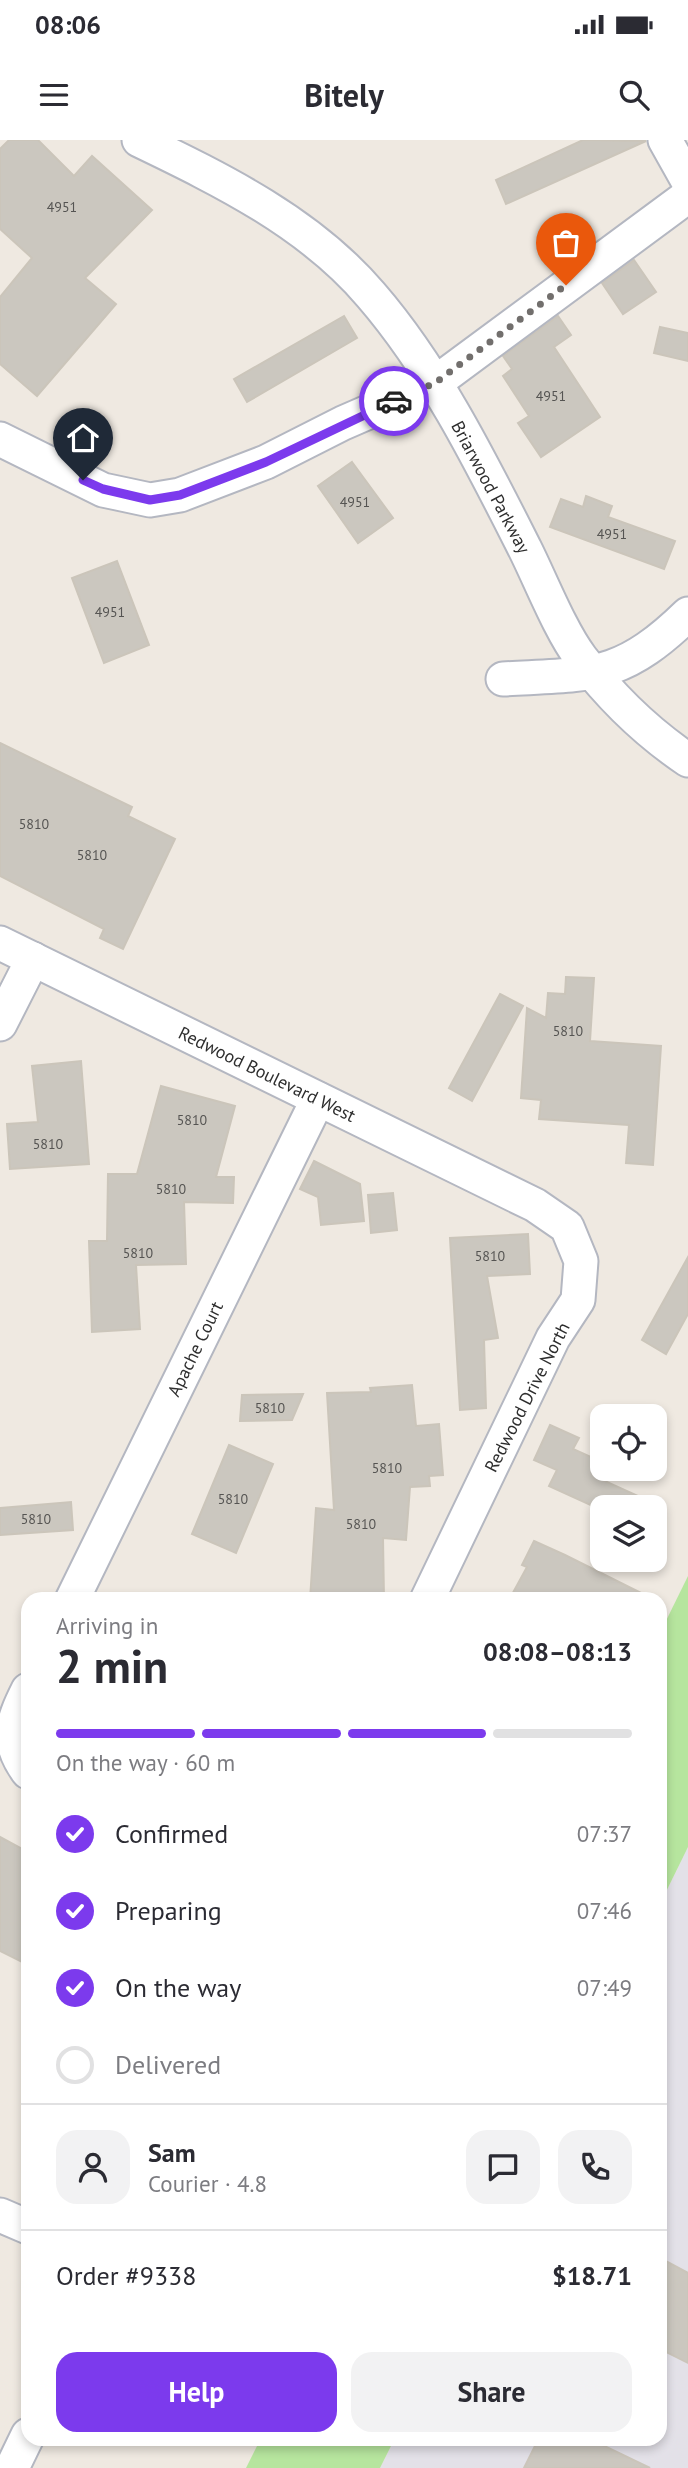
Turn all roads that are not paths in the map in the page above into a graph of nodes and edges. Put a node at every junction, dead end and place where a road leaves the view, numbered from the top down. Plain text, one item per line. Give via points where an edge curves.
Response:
1 (139, 140) edge
2 (665, 140) edge
3 (688, 181) edge
4 (688, 196) edge
5 (435, 383) junction
6 (0, 439) edge
7 (688, 614) edge
8 (595, 674) junction
9 (503, 679) dead end
10 (688, 760) edge
11 (0, 943) edge
12 (33, 959) junction
13 (0, 1024) edge
14 (318, 1099) junction
15 (535, 1205) joint
16 (76, 1592) edge
17 (431, 1592) edge
18 (21, 1707) edge
19 (21, 1763) edge
20 (0, 2215) edge
21 (21, 2224) edge
22 (23, 2446) edge
23 (12, 2468) edge

1 - 5 street, Briarwood Parkway via 264,205 328,251 372,295
2 - 3 street
4 - 5 street
5 - 6 street via 266,462 180,495 150,500 103,489
5 - 8 street, Briarwood Parkway via 579,656
7 - 8 street via 660,642
8 - 9 street
8 - 10 street, Briarwood Parkway via 638,720
11 - 12 street, Redwood Boulevard West
12 - 13 street
12 - 14 street, Redwood Boulevard West
14 - 15 street, Redwood Boulevard West
14 - 16 street, Apache Court
15 - 17 street, Redwood Drive North via 567,1227 581,1261 579,1300 554,1338
18 - 19 street via 11,1731
20 - 21 street
22 - 23 street

